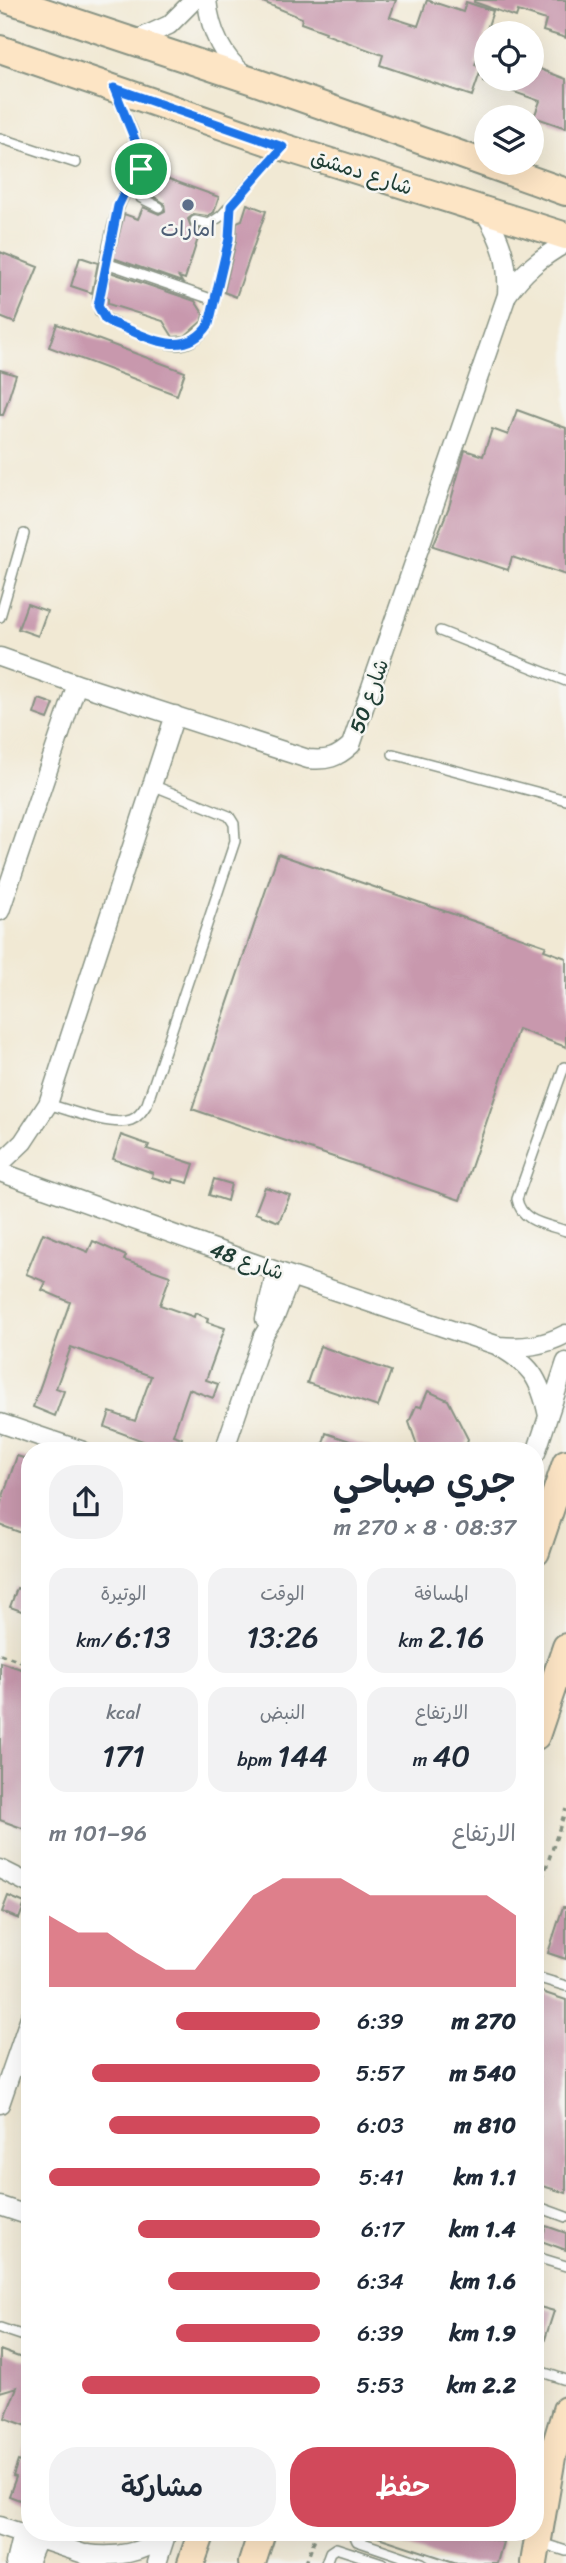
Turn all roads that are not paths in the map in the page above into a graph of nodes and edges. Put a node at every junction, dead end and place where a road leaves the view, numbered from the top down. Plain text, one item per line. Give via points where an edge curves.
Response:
1 (9, 0) edge
2 (194, 0) edge
3 (207, 0) edge
4 (134, 41) junction
5 (0, 49) edge
6 (253, 82) junction
7 (114, 88) junction
8 (0, 138) edge
9 (283, 147) junction
10 (76, 163) dead end
11 (141, 169) junction
12 (566, 192) edge
13 (231, 206) junction
14 (159, 207) dead end
15 (484, 211) junction
16 (195, 221) dead end
17 (566, 236) edge
18 (566, 243) edge
19 (106, 263) junction
20 (507, 295) junction
21 (214, 300) junction
22 (24, 534) dead end
23 (0, 617) edge
24 (440, 631) dead end
25 (1, 660) edge
26 (566, 681) edge
27 (77, 684) junction
28 (175, 715) junction
29 (393, 754) dead end
30 (152, 785) junction
31 (566, 800) edge
32 (0, 911) edge
33 (564, 1067) dead end
34 (48, 1104) junction
35 (0, 1164) edge
36 (0, 1172) edge
37 (566, 1231) edge
38 (284, 1274) junction
39 (566, 1334) edge
40 (496, 1345) junction
41 (566, 1362) edge
42 (548, 1416) junction
43 (0, 1423) edge
44 (56, 1442) edge
45 (227, 1442) edge
46 (539, 1442) edge
47 (566, 1463) edge
48 (544, 1528) edge
49 (566, 1647) edge
50 (544, 1712) edge
51 (1, 1870) edge
52 (21, 1873) edge
53 (21, 1880) edge
54 (544, 1979) edge
55 (566, 1986) edge
56 (21, 2043) edge
57 (0, 2104) edge
58 (0, 2206) edge
59 (544, 2209) edge
60 (21, 2213) edge
61 (566, 2217) edge
62 (544, 2259) edge
63 (566, 2266) edge
64 (0, 2328) edge
65 (21, 2335) edge
66 (544, 2373) edge
67 (566, 2380) edge
68 (566, 2410) edge
69 (544, 2476) edge
70 (0, 2526) edge
71 (21, 2533) edge
72 (27, 2541) edge
73 (30, 2541) edge
74 (43, 2541) edge
75 (155, 2541) edge
76 (165, 2541) edge
77 (199, 2541) edge
78 (259, 2541) edge
79 (357, 2541) edge
80 (566, 2551) edge
81 (535, 2552) edge
82 (92, 2559) edge
83 (15, 2563) edge
84 (28, 2563) edge
85 (157, 2563) edge
86 (191, 2563) edge
87 (251, 2563) edge
88 (326, 2563) edge
89 (382, 2563) edge
90 (422, 2563) edge

1 - 4 main road
2 - 4 street via 169,25
3 - 6 street via 216,38
4 - 6 main road
5 - 7 main road, شارع دمشق
6 - 12 main road
7 - 9 main road, شارع دمشق
7 - 11 lane via 139,150
8 - 10 lane
9 - 13 lane
9 - 15 main road, شارع دمشق
11 - 14 lane via 141,198
11 - 19 lane via 118,206
13 - 16 lane via 209,224
13 - 21 lane via 229,239
15 - 17 main road, شارع دمشق
15 - 20 street, شارع 50 via 504,251
18 - 20 street, شارع 50 via 536,262
19 - 21 lane
19 - 21 lane via 98,298 100,313 112,323 168,344 180,345 202,334
20 - 28 street, شارع 50 via 351,745 339,756 308,760
22 - 23 lane
24 - 26 lane
25 - 27 street, شارع 50
27 - 28 street, شارع 50
27 - 32 street
28 - 30 street
29 - 31 lane
30 - 34 street
30 - 34 lane via 229,817 235,841 141,1113 131,1119 109,1120
33 - 37 lane via 517,1199 523,1215
34 - 35 street via 23,1142
36 - 38 street, شارع 48
38 - 40 street, شارع 48
38 - 45 street via 278,1310 263,1336
39 - 40 street, شارع 48 via 532,1347
40 - 42 street, شارع 48 via 538,1378
41 - 42 street
42 - 46 street
43 - 44 street
47 - 48 main road
49 - 50 main road
51 - 52 street
51 - 53 street
54 - 55 lane
56 - 57 street
58 - 60 street
59 - 61 lane
62 - 63 lane
64 - 65 lane
66 - 67 lane
68 - 69 main road
70 - 71 street
72 - 83 street
73 - 84 street
74 - 82 street
75 - 82 street via 136,2552
76 - 85 street
77 - 86 main road
78 - 87 main road
79 - 90 lane
80 - 81 lane
88 - 89 lane via 336,2548

